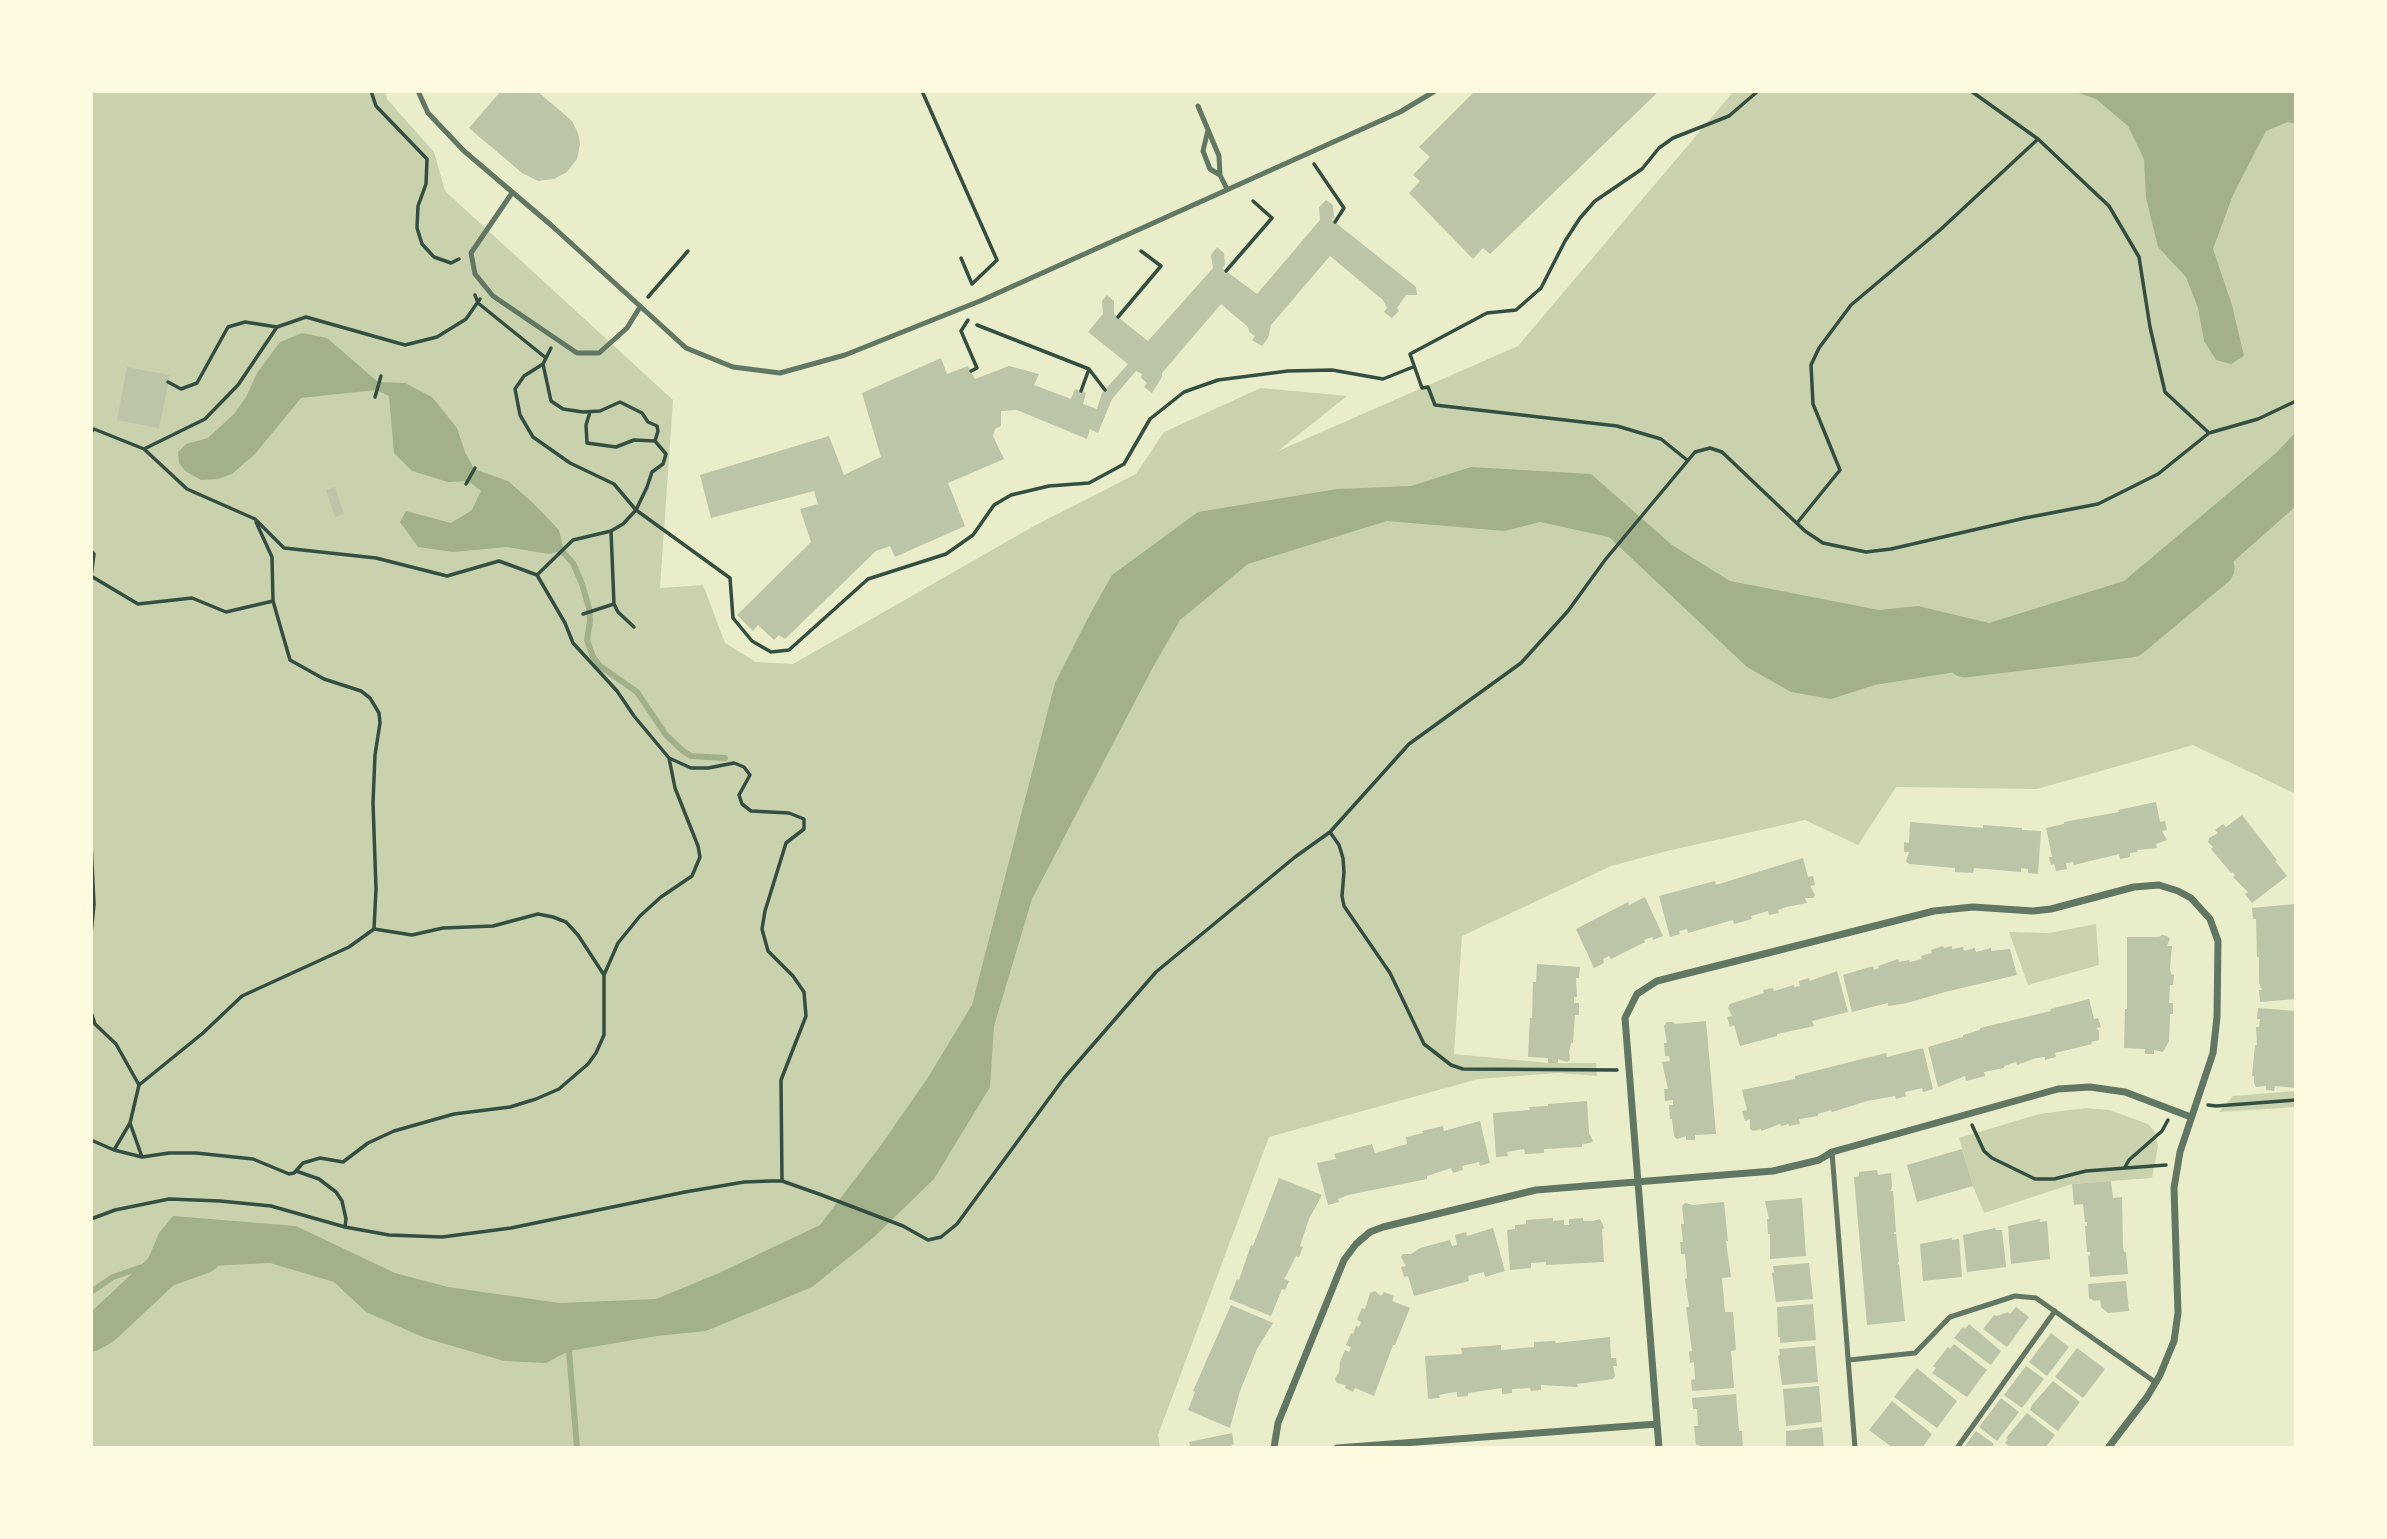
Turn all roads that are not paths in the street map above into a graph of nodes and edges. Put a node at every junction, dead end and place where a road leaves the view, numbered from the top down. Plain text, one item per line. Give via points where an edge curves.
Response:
1 (418, 91) edge
2 (1435, 91) edge
3 (1198, 106) dead end
4 (1208, 130) junction
5 (1220, 175) junction
6 (1227, 190) junction
7 (512, 193) junction
8 (640, 307) junction
9 (2191, 1117) junction
10 (1832, 1152) junction
11 (1638, 1181) junction
12 (2055, 1311) junction
13 (1849, 1360) junction
14 (2155, 1382) junction
15 (1657, 1424) junction
16 (1274, 1448) edge
17 (1337, 1448) edge
18 (1659, 1448) edge
19 (1855, 1448) edge
20 (1957, 1448) edge
21 (2108, 1448) edge

1 - 7 lane via 428,113
2 - 6 lane via 1400,112
3 - 4 lane
4 - 5 lane via 1219,156
4 - 5 lane via 1203,151 1210,169
5 - 6 lane
6 - 8 lane via 980,301 845,355 780,373 733,367 686,348
7 - 8 lane
7 - 8 lane via 471,253 475,274 493,296 577,353 599,353 627,328
9 - 10 street via 2139,1096 2090,1087 2058,1089
9 - 11 street via 2213,1054 2218,941 2210,919 2197,903 2159,886 2134,887 2051,909 1934,911 1657,981 1637,994 1625,1018
9 - 14 street via 2174,1188 2178,1314 2174,1342
10 - 11 street via 1819,1160 1773,1171
10 - 13 lane
11 - 15 street
11 - 16 street via 1536,1190 1370,1232 1344,1260 1278,1423
12 - 13 lane via 2036,1298 2015,1296 1950,1317 1915,1353
12 - 14 lane
12 - 20 lane
13 - 19 lane
14 - 21 street
15 - 17 street
15 - 18 street

